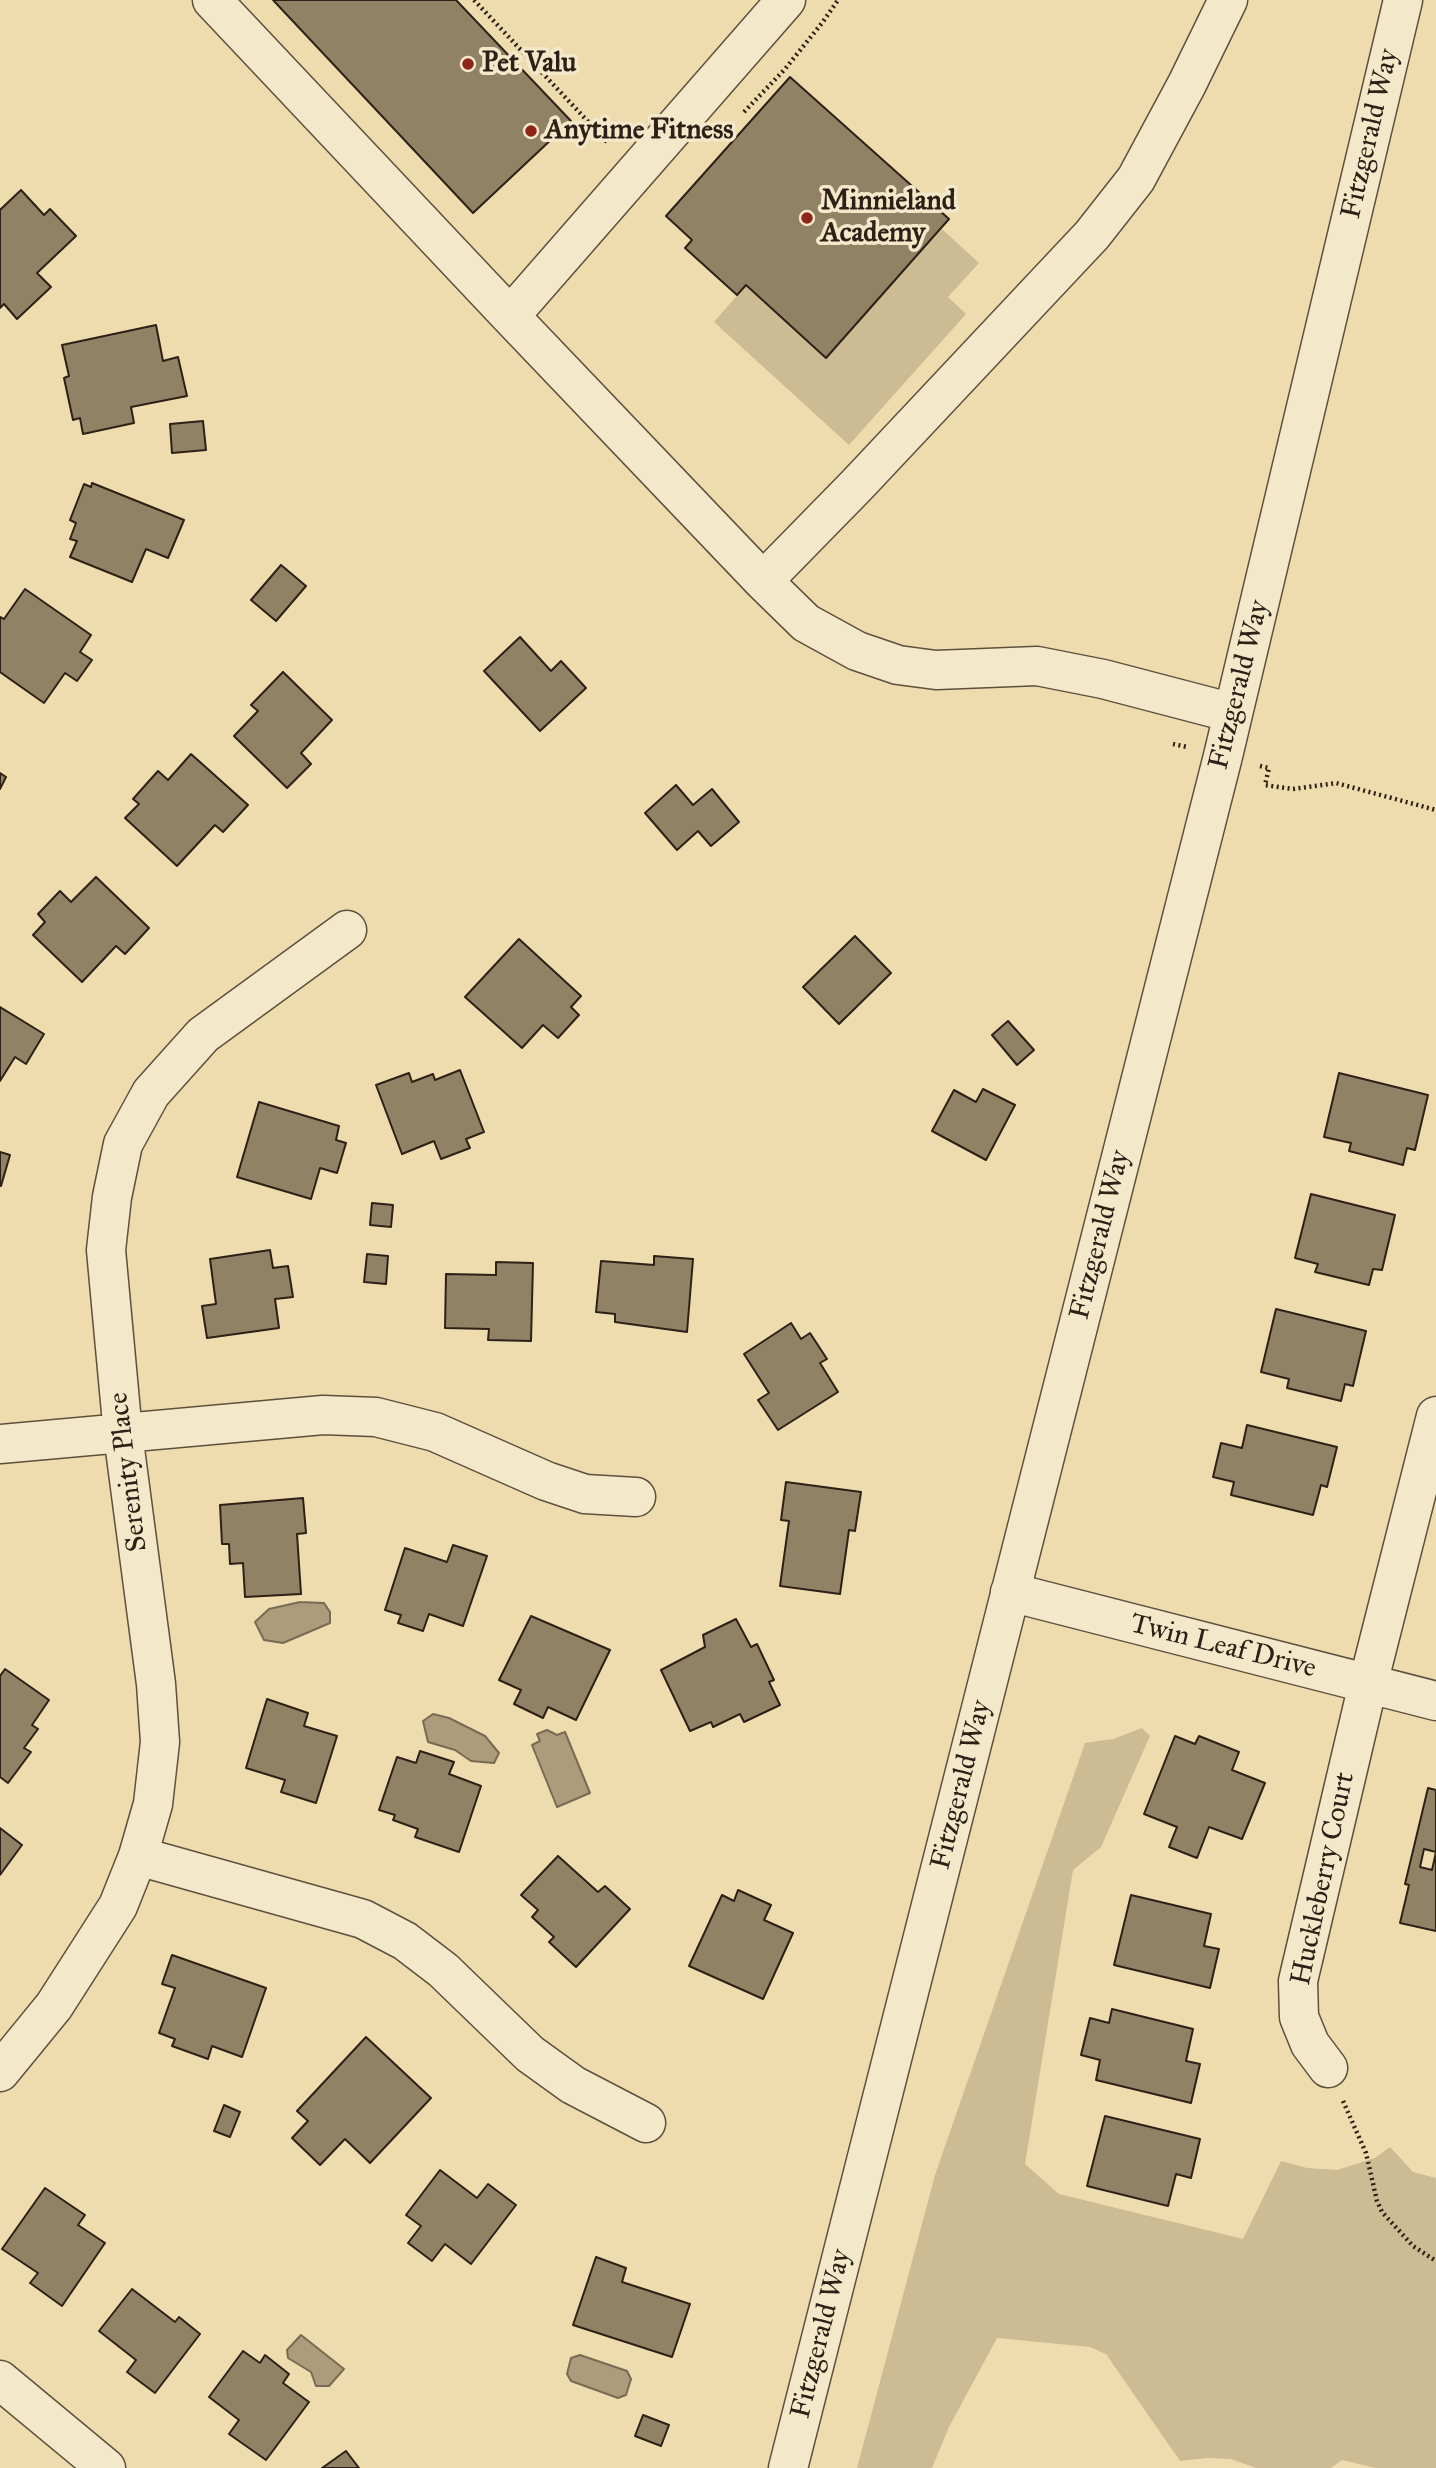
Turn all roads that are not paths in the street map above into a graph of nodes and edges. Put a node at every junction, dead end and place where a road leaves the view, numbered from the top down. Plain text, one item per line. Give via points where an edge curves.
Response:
1 (212, 0) edge
2 (786, 0) edge
3 (1228, 0) edge
4 (1403, 0) edge
5 (510, 316) junction
6 (763, 581) junction
7 (1233, 713) junction
8 (347, 930) dead end
9 (1436, 1416) edge
10 (123, 1434) junction
11 (0, 1444) edge
12 (636, 1497) dead end
13 (1010, 1592) junction
14 (1368, 1684) junction
15 (1436, 1701) edge
16 (138, 1856) junction
17 (1328, 2068) road end
18 (0, 2072) edge
19 (646, 2123) dead end
20 (0, 2380) edge
21 (106, 2468) edge
22 (789, 2468) edge

1 - 5 street
2 - 5 street
3 - 6 street via 1136,179 1092,235
4 - 7 street, Fitzgerald Way
5 - 6 street
6 - 7 street via 806,623 857,651 898,665 936,670 1037,666
7 - 13 street, Fitzgerald Way
8 - 10 street, Serenity Place via 203,1035 151,1093 123,1144 106,1250
9 - 14 street, Huckleberry Court
10 - 11 street
10 - 12 street via 323,1415 376,1417 435,1432 585,1494
10 - 16 street, Serenity Place via 160,1742 153,1804
13 - 14 street, Twin Leaf Drive
13 - 22 street, Fitzgerald Way
14 - 15 street, Twin Leaf Drive
14 - 17 street, Huckleberry Court via 1298,1981 1299,2017 1310,2044
16 - 18 street, Serenity Place via 118,1906 90,1952 54,2006
16 - 19 street via 373,1924 443,1970 530,2054 573,2085
20 - 21 street

